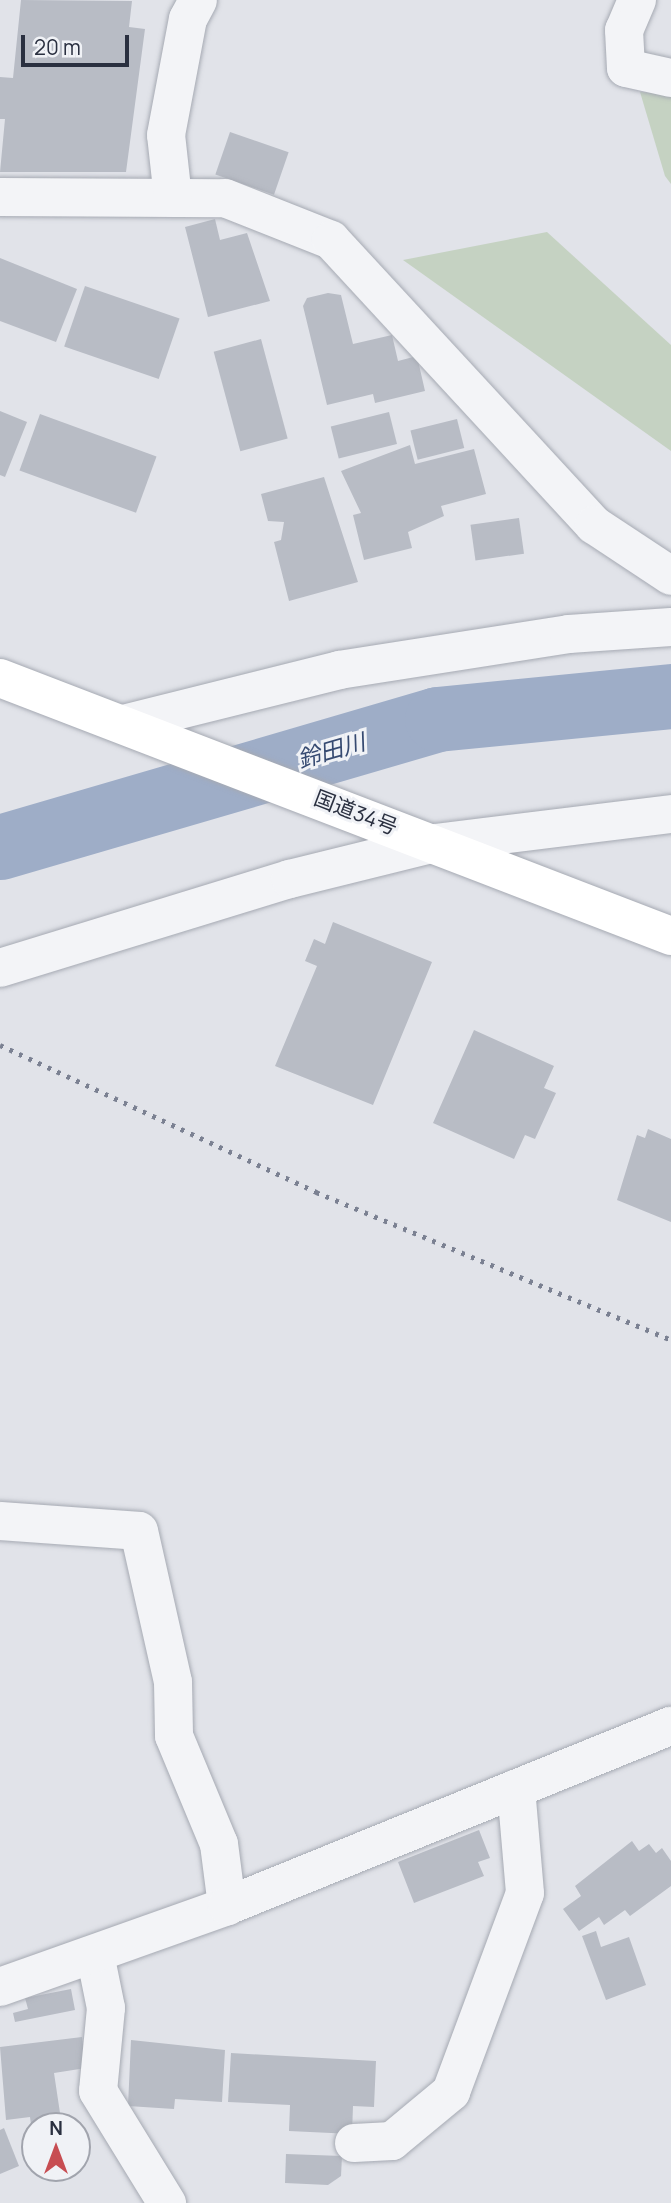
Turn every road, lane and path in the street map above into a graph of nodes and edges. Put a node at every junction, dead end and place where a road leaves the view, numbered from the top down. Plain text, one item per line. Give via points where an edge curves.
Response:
1 (198, 0) edge
2 (637, 0) edge
3 (671, 78) edge
4 (0, 197) edge
5 (173, 198) junction
6 (671, 576) edge
7 (671, 627) edge
8 (0, 678) edge
9 (133, 728) junction
10 (671, 814) edge
11 (424, 838) junction
12 (671, 936) edge
13 (0, 968) edge
14 (0, 1521) edge
15 (671, 1726) edge
16 (516, 1788) junction
17 (226, 1906) junction
18 (95, 1954) junction
19 (0, 1986) edge
20 (354, 2143) dead end
21 (167, 2203) edge

1 - 5 street via 188,19 166,135
2 - 3 street via 624,30 626,68
4 - 5 street
5 - 6 street via 225,198 331,240 594,525
7 - 9 street via 569,634 338,670
8 - 9 highway, 国道34号
9 - 11 highway, 国道34号
10 - 11 street
11 - 12 highway, 国道34号
11 - 13 street
14 - 17 street via 139,1531 173,1682 174,1735 219,1844
15 - 16 street
16 - 17 street
16 - 20 street via 525,1893 451,2092 392,2141
17 - 18 street
18 - 19 street
18 - 21 street via 106,2008 98,2091

